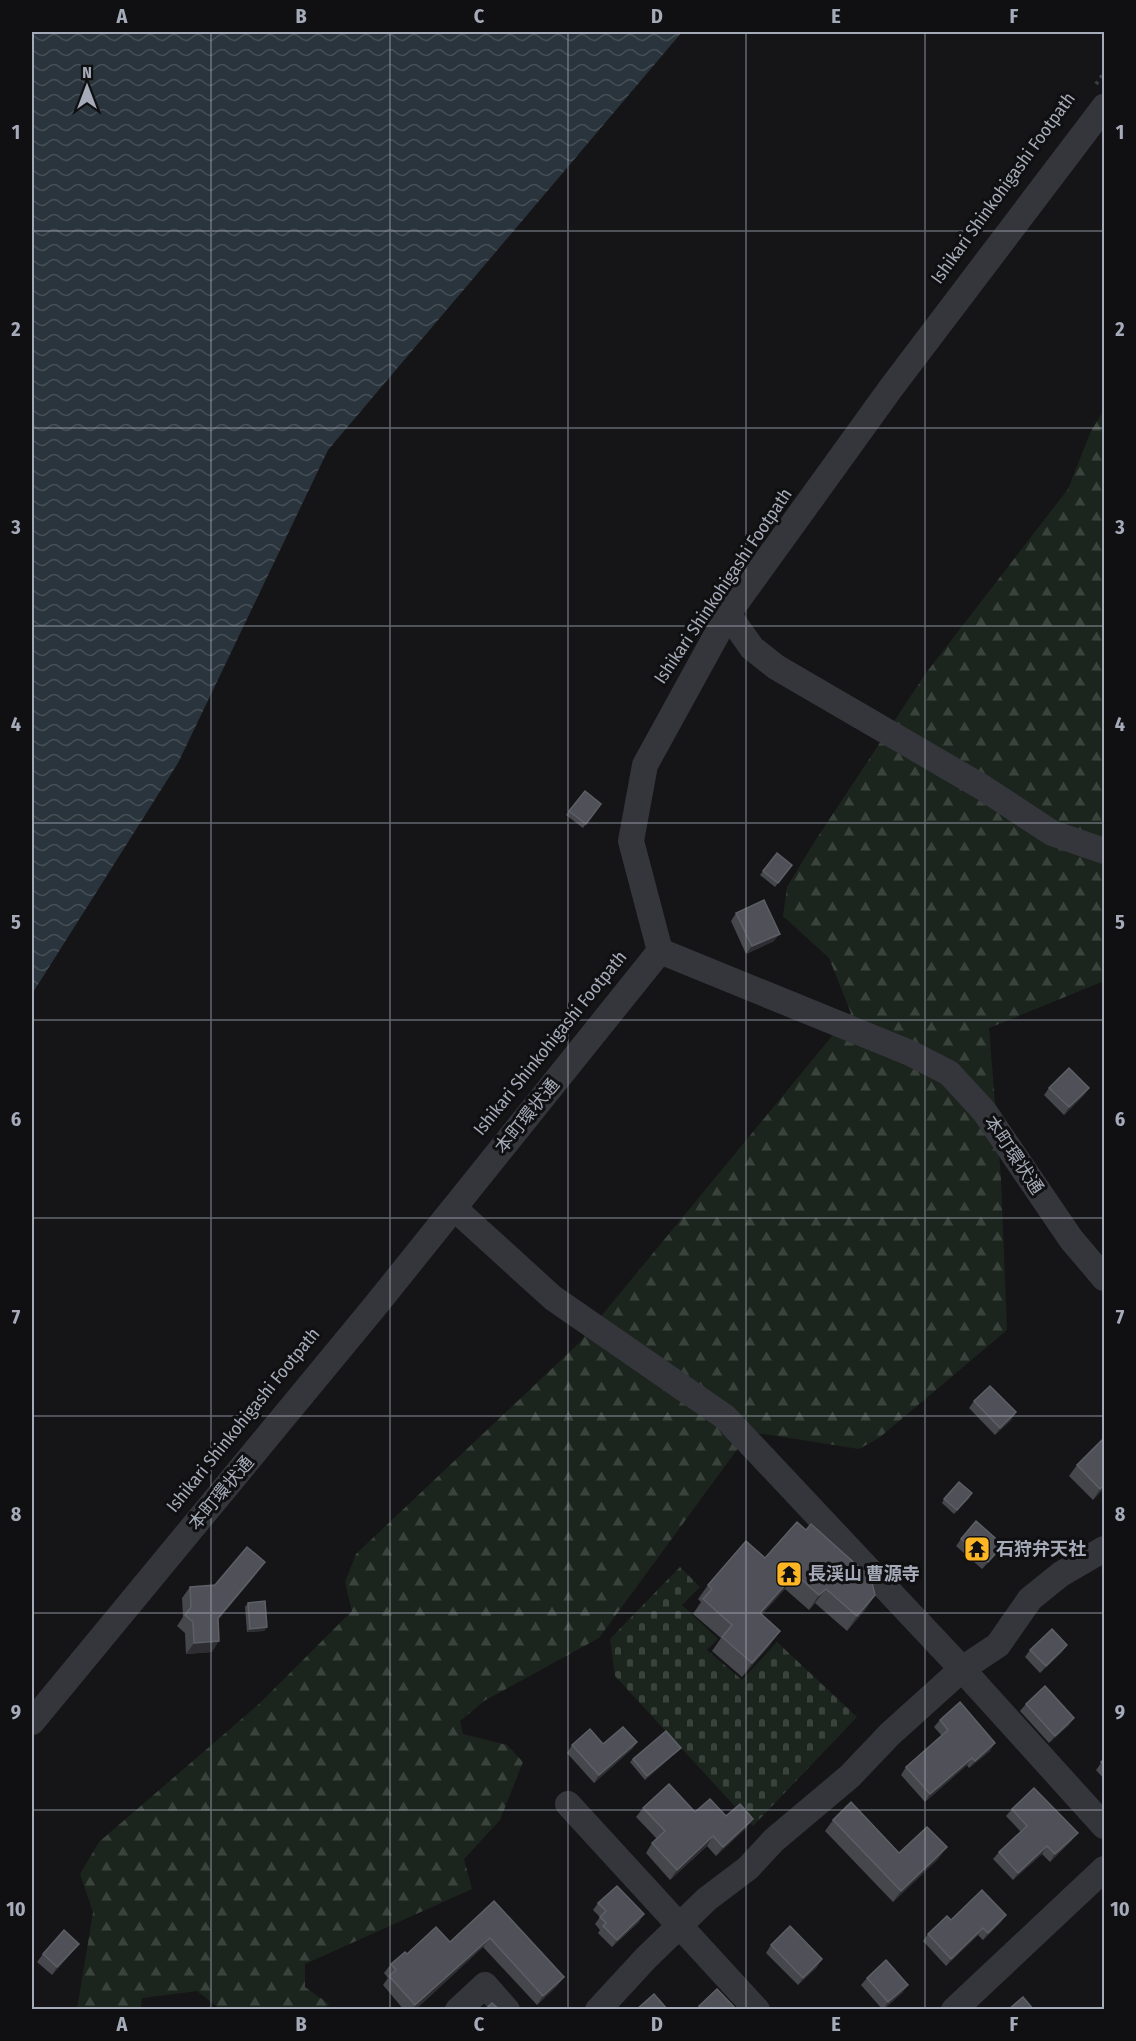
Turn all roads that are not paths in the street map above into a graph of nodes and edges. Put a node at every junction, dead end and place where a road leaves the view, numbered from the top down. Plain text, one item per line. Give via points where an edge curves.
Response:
1 (1097, 99) edge
2 (728, 614) junction
3 (1104, 851) edge
4 (660, 951) junction
5 (454, 1208) junction
6 (1104, 1278) edge
7 (1104, 1549) edge
8 (962, 1669) junction
9 (32, 1722) edge
10 (568, 1804) dead end
11 (1104, 1826) edge
12 (1104, 1869) edge
13 (679, 1926) junction
14 (458, 2010) edge
15 (507, 2010) edge
16 (598, 2010) edge
17 (758, 2010) edge
18 (954, 2010) edge

1 - 2 street
2 - 3 street via 752,648 776,667 1052,832
2 - 4 street via 645,765 631,841
4 - 5 street, 本町環状通
4 - 6 street, 本町環状通 via 910,1053 949,1073 984,1111 1071,1239
5 - 8 street via 554,1298 725,1417
5 - 9 street, 本町環状通
7 - 8 street via 1061,1574 1030,1599 998,1645
8 - 11 street
8 - 13 street via 850,1776
10 - 13 street
12 - 18 street
13 - 16 street
13 - 17 street
14 - 15 street via 485,1985

